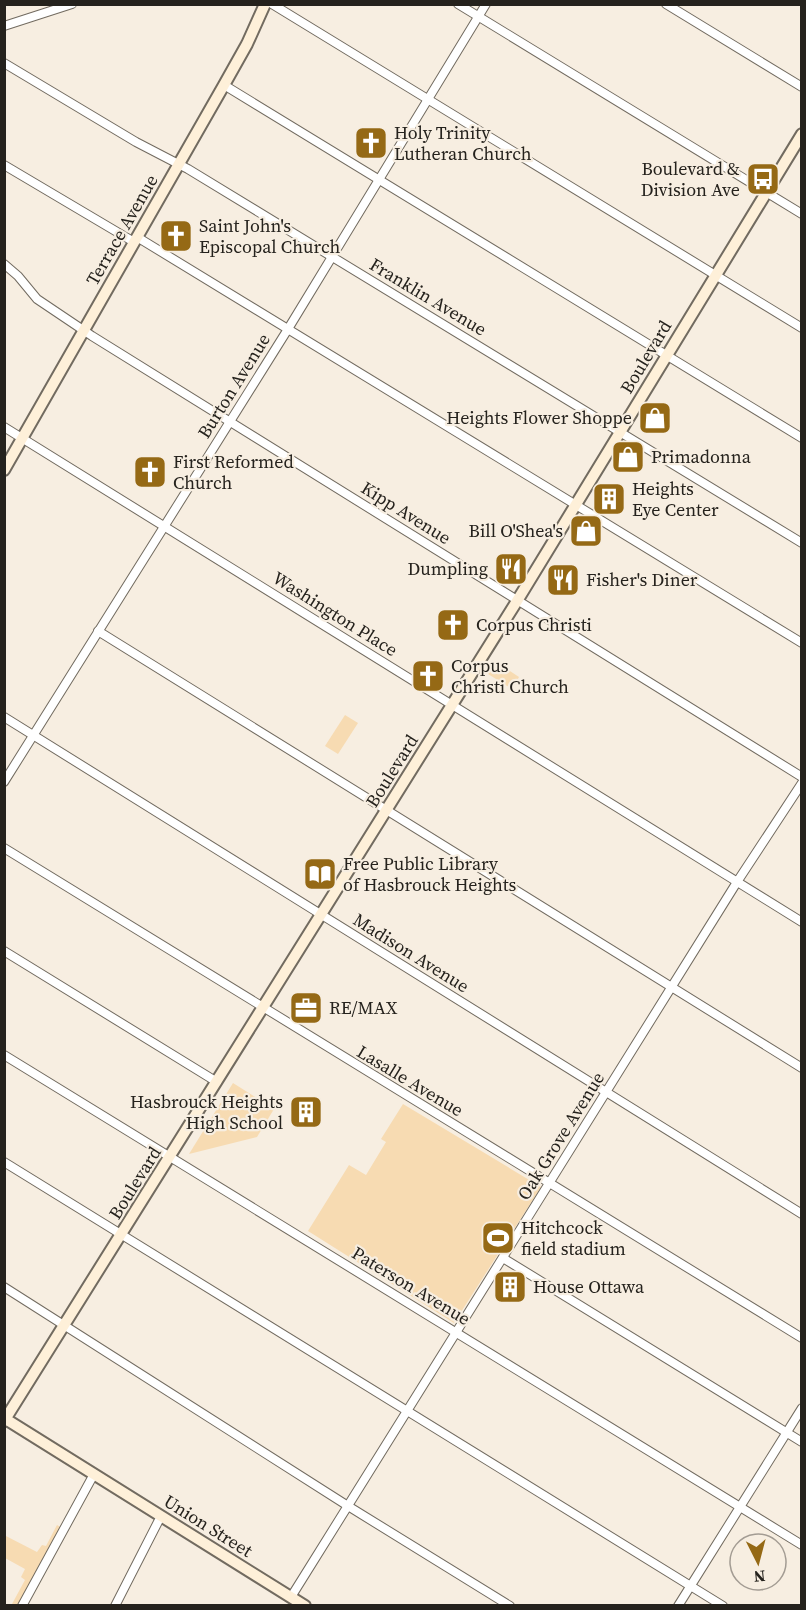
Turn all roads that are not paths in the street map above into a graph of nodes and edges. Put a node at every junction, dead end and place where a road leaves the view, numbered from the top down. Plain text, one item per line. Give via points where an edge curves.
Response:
1 (72, 4) edge
2 (265, 4) edge
3 (272, 4) edge
4 (458, 4) edge
5 (486, 4) edge
6 (666, 4) edge
7 (478, 17) junction
8 (4, 26) edge
9 (4, 63) edge
10 (224, 85) junction
11 (801, 87) edge
12 (428, 100) junction
13 (801, 134) edge
14 (4, 165) edge
15 (178, 165) junction
16 (379, 179) junction
17 (766, 193) junction
18 (801, 214) edge
19 (136, 240) junction
20 (332, 257) junction
21 (4, 264) edge
22 (715, 275) junction
23 (801, 328) edge
24 (288, 329) junction
25 (84, 331) junction
26 (667, 355) junction
27 (225, 418) junction
28 (4, 427) edge
29 (620, 432) junction
30 (23, 438) junction
31 (801, 438) edge
32 (4, 470) edge
33 (576, 504) junction
34 (164, 526) junction
35 (801, 543) edge
36 (517, 601) junction
37 (98, 631) junction
38 (801, 643) edge
39 (452, 705) junction
40 (4, 717) edge
41 (34, 735) junction
42 (801, 777) edge
43 (4, 782) edge
44 (801, 783) edge
45 (387, 810) junction
46 (4, 848) edge
47 (737, 882) junction
48 (322, 914) junction
49 (801, 922) edge
50 (4, 951) edge
51 (672, 987) junction
52 (263, 1008) junction
53 (4, 1055) edge
54 (801, 1068) edge
55 (217, 1082) junction
56 (606, 1093) junction
57 (170, 1157) junction
58 (4, 1162) edge
59 (549, 1184) junction
60 (801, 1215) edge
61 (122, 1234) junction
62 (503, 1258) junction
63 (4, 1287) edge
64 (65, 1324) junction
65 (457, 1332) junction
66 (801, 1338) edge
67 (801, 1408) edge
68 (408, 1410) junction
69 (5, 1419) edge
70 (786, 1433) junction
71 (801, 1442) edge
72 (94, 1474) junction
73 (348, 1506) junction
74 (740, 1507) junction
75 (161, 1516) junction
76 (801, 1545) edge
77 (691, 1586) junction
78 (291, 1597) junction
79 (22, 1605) edge
80 (115, 1605) edge
81 (305, 1605) edge
82 (510, 1605) edge
83 (678, 1605) edge
84 (723, 1605) edge

1 - 8 street
2 - 10 street, Terrace Avenue
3 - 12 street
4 - 7 street
5 - 7 street, Burton Avenue
6 - 11 street
7 - 12 street, Burton Avenue
7 - 17 street
9 - 15 street, Franklin Avenue
10 - 15 street, Terrace Avenue
10 - 16 street
12 - 16 street, Burton Avenue
12 - 22 street
13 - 17 street, Boulevard
14 - 19 street
15 - 19 street, Terrace Avenue
15 - 20 street, Franklin Avenue
16 - 20 street, Burton Avenue
16 - 26 street
17 - 18 street
17 - 22 street, Boulevard
19 - 24 street
19 - 25 street, Terrace Avenue
20 - 24 street, Burton Avenue
20 - 29 street, Franklin Avenue
21 - 25 street, Kipp Avenue via 37,299
22 - 23 street
22 - 26 street, Boulevard
24 - 27 street, Burton Avenue
24 - 33 street
25 - 27 street, Kipp Avenue
25 - 30 street, Terrace Avenue
26 - 29 street, Boulevard
26 - 31 street
27 - 34 street, Burton Avenue
27 - 36 street, Kipp Avenue
28 - 30 street, Washington Place
29 - 33 street, Boulevard
29 - 35 street, Franklin Avenue
30 - 32 street, Terrace Avenue
30 - 34 street, Washington Place
33 - 36 street, Boulevard
33 - 38 street
34 - 37 street, Burton Avenue
34 - 39 street, Washington Place
36 - 39 street, Boulevard
36 - 42 street, Kipp Avenue
37 - 41 street, Burton Avenue
37 - 45 street
39 - 45 street, Boulevard
39 - 47 street, Washington Place
40 - 41 street, Madison Avenue
41 - 43 street, Burton Avenue
41 - 48 street, Madison Avenue
44 - 47 street, Oak Grove Avenue
45 - 48 street, Boulevard
45 - 51 street
46 - 52 street, Lasalle Avenue
47 - 49 street, Washington Place
47 - 51 street, Oak Grove Avenue
48 - 52 street, Boulevard
48 - 56 street, Madison Avenue
50 - 55 street
51 - 54 street
51 - 56 street, Oak Grove Avenue
52 - 55 street, Boulevard
52 - 59 street, Lasalle Avenue
53 - 57 street, Paterson Avenue
55 - 57 street, Boulevard
56 - 59 street, Oak Grove Avenue
56 - 60 street, Madison Avenue
57 - 61 street, Boulevard
57 - 65 street, Paterson Avenue
58 - 61 street
59 - 62 street, Oak Grove Avenue
59 - 66 street, Lasalle Avenue
61 - 64 street, Boulevard
61 - 68 street
62 - 65 street, Oak Grove Avenue
62 - 70 street
63 - 64 street
64 - 69 street, Boulevard
64 - 73 street
65 - 68 street, Oak Grove Avenue
65 - 74 street, Paterson Avenue
67 - 70 street
68 - 73 street, Oak Grove Avenue
68 - 77 street
69 - 72 street, Union Street
70 - 71 street
70 - 74 street
72 - 75 street, Union Street
72 - 79 street
73 - 78 street, Oak Grove Avenue
73 - 82 street
74 - 76 street, Paterson Avenue
74 - 77 street
75 - 78 street, Union Street
75 - 80 street
77 - 83 street
77 - 84 street
78 - 81 street, Union Street

